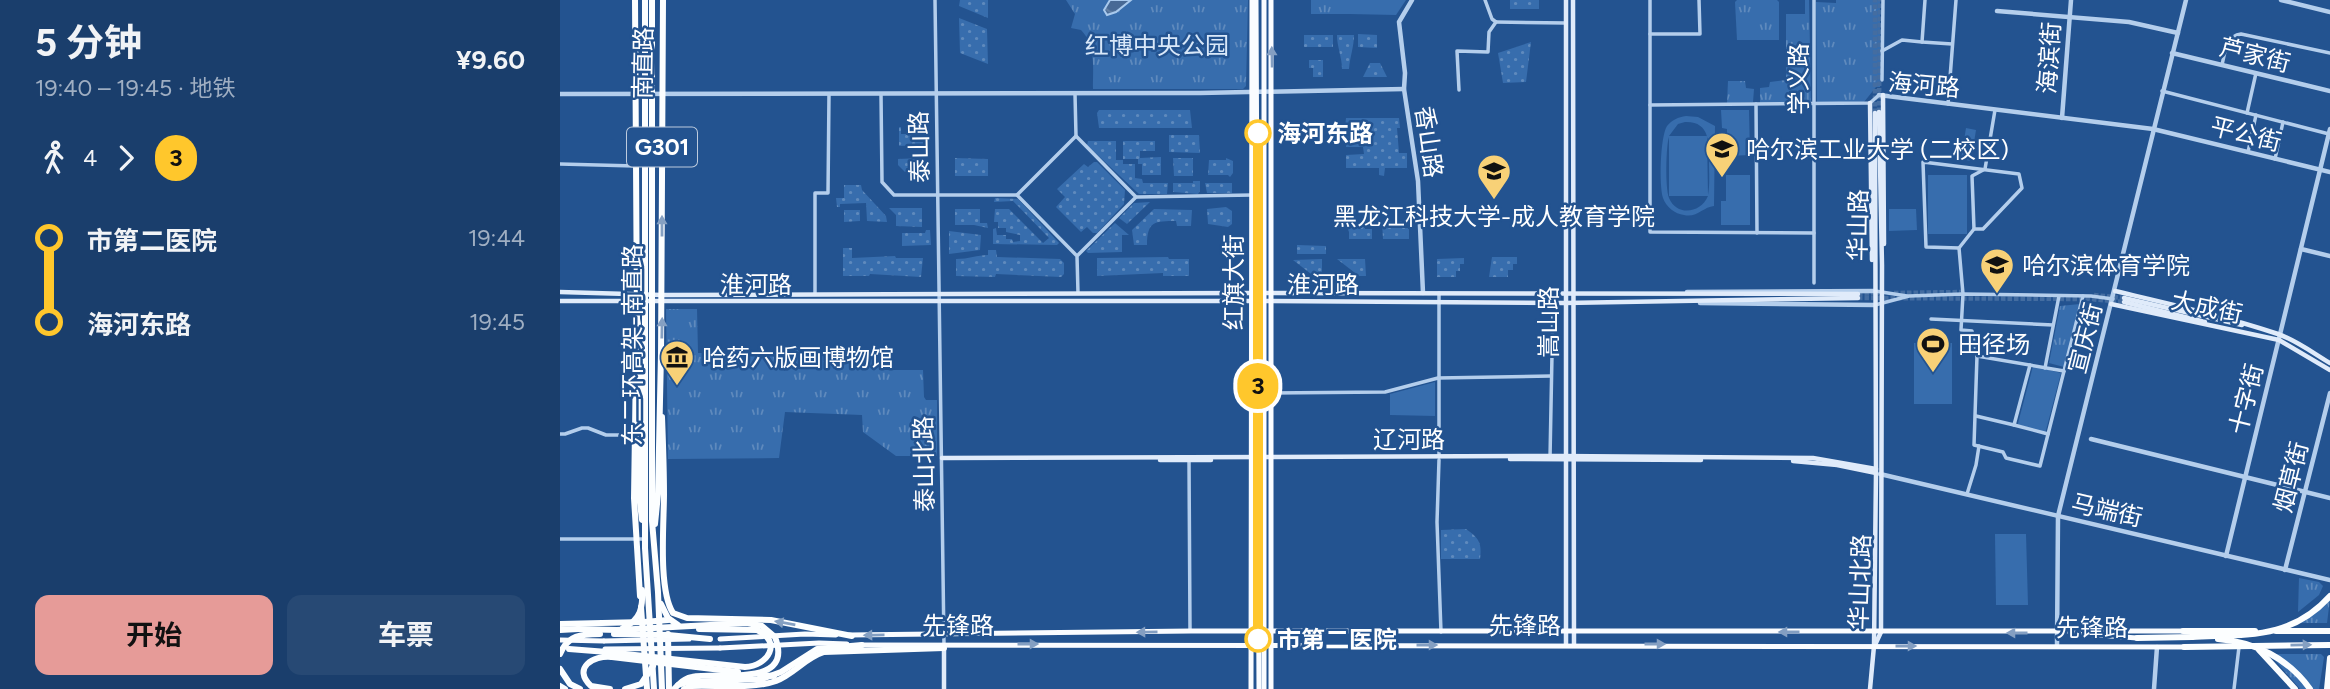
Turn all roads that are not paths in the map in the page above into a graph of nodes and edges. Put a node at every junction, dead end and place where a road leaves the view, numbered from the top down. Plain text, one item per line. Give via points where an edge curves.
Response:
1 (635, 0) edge
2 (645, 0) edge
3 (652, 0) edge
4 (663, 0) edge
5 (935, 0) edge
6 (1254, 0) edge
7 (1264, 0) edge
8 (1271, 0) edge
9 (1412, 0) edge
10 (1485, 0) edge
11 (1566, 0) edge
12 (1573, 0) edge
13 (1650, 0) edge
14 (1699, 0) edge
15 (1814, 0) edge
16 (1883, 0) edge
17 (1925, 0) edge
18 (1956, 0) edge
19 (2071, 0) edge
20 (2186, 0) edge
21 (2281, 0) edge
22 (1997, 11) dead end
23 (2330, 12) edge
24 (2070, 16) junction
25 (1496, 22) junction
26 (1566, 23) junction
27 (2178, 33) junction
28 (1650, 34) junction
29 (1922, 42) junction
30 (1952, 44) junction
31 (1882, 51) junction
32 (2172, 53) junction
33 (2330, 53) edge
34 (2222, 65) junction
35 (2256, 73) junction
36 (1882, 80) dead end
37 (1404, 89) junction
38 (1458, 90) dead end
39 (2162, 91) junction
40 (2330, 91) edge
41 (1272, 92) junction
42 (1257, 93) junction
43 (560, 94) edge
44 (635, 94) junction
45 (662, 94) junction
46 (829, 94) junction
47 (881, 94) junction
48 (936, 94) junction
49 (1075, 94) junction
50 (1881, 95) junction
51 (1870, 103) junction
52 (1756, 104) junction
53 (1816, 104) junction
54 (1948, 104) junction
55 (1650, 105) junction
56 (1995, 110) junction
57 (2247, 113) junction
58 (2256, 116) junction
59 (2062, 118) junction
60 (2283, 122) junction
61 (2153, 129) junction
62 (2329, 132) edge
63 (1076, 136) junction
64 (2248, 152) junction
65 (2275, 159) junction
66 (560, 164) edge
67 (635, 166) junction
68 (1985, 169) junction
69 (2320, 170) junction
70 (2330, 172) edge
71 (937, 195) junction
72 (1017, 195) junction
73 (1254, 195) junction
74 (1136, 197) junction
75 (1974, 229) junction
76 (1757, 233) junction
77 (1814, 233) junction
78 (1959, 248) junction
79 (2301, 248) junction
80 (1077, 256) junction
81 (2330, 256) edge
82 (1882, 265) junction
83 (1875, 276) junction
84 (1814, 283) dead end
85 (2115, 291) junction
86 (560, 292) edge
87 (1566, 292) junction
88 (1573, 292) junction
89 (815, 293) junction
90 (938, 293) junction
91 (1078, 293) junction
92 (1261, 293) junction
93 (1423, 293) junction
94 (1439, 293) junction
95 (1672, 293) junction
96 (1878, 293) junction
97 (1963, 294) junction
98 (636, 296) junction
99 (1909, 296) junction
100 (2059, 296) junction
101 (2083, 296) junction
102 (662, 298) junction
103 (940, 300) junction
104 (1672, 300) junction
105 (2124, 300) tunnel mouth
106 (560, 301) edge
107 (1261, 301) junction
108 (1438, 301) junction
109 (2112, 302) junction
110 (1553, 303) junction
111 (1565, 303) junction
112 (1573, 303) junction
113 (1878, 304) junction
114 (637, 319) junction
115 (1931, 319) dead end
116 (1961, 321) junction
117 (2053, 325) junction
118 (2255, 331) junction
119 (2279, 337) junction
120 (661, 355) junction
121 (1977, 356) junction
122 (2330, 363) edge
123 (2031, 365) junction
124 (2045, 368) junction
125 (2330, 370) edge
126 (2064, 371) junction
127 (1551, 376) junction
128 (1438, 378) junction
129 (1268, 393) junction
130 (2330, 393) edge
131 (1976, 415) junction
132 (2014, 425) junction
133 (560, 434) edge
134 (2048, 434) junction
135 (635, 435) junction
136 (2091, 439) dead end
137 (1979, 446) junction
138 (1261, 458) junction
139 (1439, 458) junction
140 (1550, 458) junction
141 (1565, 458) junction
142 (1573, 458) junction
143 (942, 460) junction
144 (1189, 460) junction
145 (1877, 472) junction
146 (2244, 477) junction
147 (2305, 492) junction
148 (1967, 494) junction
149 (2330, 498) edge
150 (2058, 516) junction
151 (663, 538) junction
152 (560, 539) edge
153 (637, 542) junction
154 (653, 546) junction
155 (645, 548) junction
156 (2226, 556) junction
157 (2285, 570) junction
158 (2330, 580) edge
159 (641, 592) junction
160 (658, 592) junction
161 (2330, 596) edge
162 (670, 616) junction
163 (644, 622) junction
164 (560, 624) edge
165 (619, 626) junction
166 (560, 630) edge
167 (1191, 631) junction
168 (1566, 631) junction
169 (2183, 631) joint
170 (2330, 631) edge
171 (1574, 632) junction
172 (1873, 632) junction
173 (1881, 632) junction
174 (1261, 633) junction
175 (1441, 633) junction
176 (2057, 633) junction
177 (944, 634) junction
178 (852, 636) junction
179 (2192, 637) junction
180 (2137, 638) joint
181 (710, 639) junction
182 (560, 640) edge
183 (1566, 644) junction
184 (1574, 644) junction
185 (862, 645) junction
186 (1261, 645) junction
187 (2330, 645) edge
188 (944, 646) junction
189 (1874, 646) junction
190 (2057, 646) junction
191 (2157, 647) junction
192 (2184, 647) joint
193 (2239, 647) junction
194 (2251, 647) junction
195 (560, 648) edge
196 (569, 649) joint
197 (606, 650) junction
198 (560, 654) edge
199 (2330, 658) edge
200 (654, 665) junction
201 (560, 669) edge
202 (774, 676) junction
203 (560, 686) edge
204 (676, 688) edge
205 (565, 689) edge
206 (580, 689) edge
207 (610, 689) edge
208 (625, 689) edge
209 (647, 689) edge
210 (654, 689) edge
211 (662, 689) edge
212 (944, 689) edge
213 (1251, 689) edge
214 (1259, 689) edge
215 (1264, 689) edge
216 (1271, 689) edge
217 (1870, 689) edge
218 (2154, 689) edge
219 (2234, 689) edge
220 (2295, 689) edge
221 (2310, 689) edge
222 (2327, 689) edge

1 - 44 highway, 南直路 / G301
2 - 155 highway, 东二环高架-南直路, bridge
3 - 154 highway, 东二环高架-南直路, bridge
4 - 45 highway, 南直路 / G301
5 - 48 street, 泰山路
6 - 42 main road, 红旗大街
7 - 42 main road, 红旗大街
41 -> 8 main road, 红旗大街
9 - 37 street, 香山路 via 1399,22
10 - 25 street
11 - 26 main road, 嵩山路
12 - 88 main road, 嵩山路
13 - 28 street
14 - 28 street via 1700,34
15 - 53 street, 学义路
16 - 31 street
17 - 29 street
18 - 30 street
19 - 24 street, 海滨街
20 - 27 street, 宣庆街
21 - 23 street
22 - 24 street
24 - 27 street
24 - 59 street, 海滨街
25 - 26 street
25 - 38 street via 1489,32 1488,52 1457,51
26 - 87 main road, 嵩山路
27 - 32 street, 宣庆街
28 - 55 street
29 - 30 street
29 - 31 street via 1902,40
30 - 54 street
31 - 36 street
32 - 34 street, 芦家街
32 - 39 street, 宣庆街
33 - 34 street via 2241,34 2229,39
34 - 35 street, 芦家街
35 - 40 street, 芦家街
35 - 57 street
37 - 41 street
37 - 93 street, 香山路 via 1418,181
39 - 57 street
39 - 61 street, 宣庆街
41 - 42 street
41 - 92 main road, 红旗大街
42 - 49 street
42 - 73 main road, 红旗大街
42 - 92 main road, 红旗大街
43 - 44 street
44 - 45 street
44 - 67 highway, 南直路 / G301
45 - 46 street
102 -> 45 highway, 南直路 / G301
46 - 47 street
46 - 89 street via 828,192 815,193
47 - 48 street
47 - 71 street via 882,182 894,195
48 - 49 street
48 - 71 street, 泰山路
49 - 63 street
50 - 51 street, 海河路
50 - 54 street, 海河路
50 - 82 main road, 华山路
51 - 53 street, 海河路
51 - 83 main road
52 - 53 street, 海河路
52 - 55 street, 海河路
52 - 76 street
53 - 77 street, 学义路
54 - 56 street, 海河路
55 - 76 street via 1650,232
56 - 59 street, 海河路
56 - 68 street
57 - 58 street
58 - 60 street
58 - 64 street
59 - 61 street, 海河路
60 - 62 street
60 - 65 street
61 - 64 street, 平公街
61 - 85 street, 宣庆街
62 - 69 street, 十字街
63 - 72 street
63 - 74 street
64 - 65 street, 平公街
65 - 69 street, 平公街
66 - 67 street
67 - 98 highway, 南直路 / G301
68 - 75 street via 1972,176
68 - 75 street via 2019,174 2022,188 1983,229
68 - 78 street via 1923,162 1926,247
69 - 70 street, 平公街
69 - 79 street, 十字街
71 - 72 street
71 - 90 street, 泰山路
72 - 80 street
73 - 74 street
73 - 92 main road, 红旗大街
74 - 80 street
75 - 78 street
76 - 77 street
77 - 84 street, 学义路
78 - 97 street
79 - 81 street
79 - 119 street, 十字街
80 - 91 street
82 - 83 main road, 华山路 via 1877,112
82 - 96 main road
83 - 96 main road, 华山路
85 - 109 street, 宣庆街
85 - 118 main road, 大成街 via 2228,317
86 - 98 main road
87 - 88 main road, 淮河路
87 - 94 main road, 淮河路
87 - 111 main road, 嵩山路
88 - 95 main road, 淮河路
88 - 112 main road, 嵩山路
89 - 90 main road, 淮河路
89 - 102 main road, 淮河路
90 - 91 main road, 淮河路
90 - 103 street, 泰山北路
91 - 92 main road, 淮河路
92 - 93 main road, 淮河路
92 - 107 main road, 红旗大街
92 - 107 main road, 红旗大街
93 - 94 main road, 淮河路
94 - 108 street
95 - 96 street
95 - 104 main road, 淮河路 via 1858,296
96 - 99 street
96 - 113 main road, 华山北路
97 - 99 street
97 - 100 street
97 - 116 street
98 - 102 main road
98 - 106 main road
98 - 114 highway, G301
99 - 113 street
100 - 101 street
100 - 117 street
101 - 109 street
101 - 126 street
102 - 103 main road, 淮河路
120 -> 102 highway, G301
103 - 107 main road, 淮河路
103 - 143 street, 泰山北路
104 - 112 main road, 淮河路
104 - 113 street
105 - 118 main road, 大成街
107 - 108 main road, 淮河路
107 - 129 main road, 红旗大街
107 - 138 main road, 红旗大街
108 - 110 main road, 淮河路
108 - 128 street
109 - 118 main road, 大成街
109 - 150 street, 宣庆街
110 - 111 main road, 淮河路
110 - 127 street
111 - 112 main road, 淮河路
111 - 141 main road, 嵩山路
112 - 142 main road, 嵩山路
113 - 145 main road, 华山北路
114 - 135 highway, G301
114 - 155 highway, bridge via 639,494
115 - 116 street
116 - 117 street
116 - 121 street via 1961,330 1972,331
117 - 124 street
118 - 119 main road, 大成街
119 - 122 main road, 大成街
119 - 125 main road, 大成街
119 - 146 street, 十字街
120 - 151 highway, G301
120 - 154 highway, bridge
121 - 123 street
121 - 131 street
123 - 124 street
123 - 132 street
124 - 126 street
126 - 134 street
127 - 128 street
127 - 140 street
128 - 129 street via 1385,392
128 - 139 street
129 - 138 main road, 红旗大街
130 - 147 street, 烟草街
131 - 132 street
131 - 137 street via 1973,445
132 - 134 street
133 - 135 street via 588,428 606,435
134 - 137 street via 2040,466
135 - 153 highway, G301
136 - 146 street
137 - 148 street
138 - 139 main road, 辽河路
138 - 143 main road, 辽河路
138 - 144 main road, 辽河路
138 - 174 main road, 红旗大街
138 - 174 main road, 红旗大街
139 - 140 main road, 辽河路
139 - 175 street
140 - 141 main road, 辽河路
141 - 142 main road, 辽河路
141 - 168 main road, 嵩山路
142 - 145 main road, 辽河路 via 1812,461
142 - 171 main road, 嵩山路
143 - 144 main road, 辽河路
143 - 177 street, 泰山北路
144 - 167 street
145 - 148 street, 马端街
145 - 172 main road, 华山北路
145 - 173 main road, 华山北路
146 - 147 street
146 - 156 street, 十字街
147 - 149 street
147 - 157 street, 烟草街
148 - 150 street, 马端街
150 - 156 street, 马端街
150 - 176 street, 宣庆街
151 - 153 street
151 - 162 highway, G301
152 - 153 street
153 - 159 highway
154 - 160 highway, 东二环高架-南直路, bridge
155 - 200 highway, 东二环高架-南直路, bridge
156 - 157 street, 马端街
157 - 158 street, 马端街
159 - 163 highway
159 - 165 highway, bridge via 638,617
160 - 197 highway, bridge via 668,618 684,627 762,632 770,643 767,658 755,667 745,667
160 - 211 highway, 东二环高架-南直路, bridge
161 - 179 highway, bridge via 2307,617 2277,630
162 - 163 highway
178 -> 162 highway via 771,620
162 - 204 highway
163 - 165 highway
163 - 209 highway
164 - 165 highway
165 - 166 highway, bridge
165 - 204 highway, bridge via 747,623 762,626 775,637 777,655 766,671 695,676
167 - 174 main road, 先锋路
167 -> 177 main road, 先锋路
168 - 171 main road, 先锋路
168 - 175 main road, 先锋路
168 - 183 main road, 嵩山路
169 - 170 highway, 先锋路
169 - 176 main road, 先锋路
172 -> 171 main road, 先锋路
171 - 184 main road, 嵩山路
172 - 173 main road, 先锋路
172 - 189 main road, 华山北路
176 -> 173 main road, 先锋路
173 - 189 main road, 华山北路
174 - 175 main road, 先锋路
174 - 186 main road, 红旗大街
174 - 186 main road, 红旗大街
176 - 180 main road
176 - 190 street, 宣庆街
177 -> 178 main road, 先锋路
177 - 188 street, 泰山北路
178 - 181 main road, 先锋路, bridge
179 - 180 highway
179 - 221 highway, bridge via 2258,648 2287,664
181 - 182 main road, bridge
181 - 198 highway, bridge via 585,634 569,640
183 - 184 main road, 先锋路
186 -> 183 main road, 先锋路
184 -> 189 main road, 先锋路
185 - 188 main road, 先锋路
185 - 197 main road, 先锋路, bridge
185 - 202 highway via 817,649
188 -> 186 main road, 先锋路
186 - 213 main road, 红旗大街
186 - 214 main road, 红旗大街
186 - 215 main road, 红旗大街
186 - 216 main road, 红旗大街
194 -> 187 highway, 先锋路
188 - 204 highway via 829,651 768,683
188 - 212 main road
189 -> 190 main road, 先锋路
189 - 217 main road
190 - 191 main road, 先锋路
191 - 192 main road, 先锋路
191 - 218 street
192 - 193 highway, 先锋路
193 - 194 highway, 先锋路
193 - 219 street
194 - 220 highway via 2262,652
195 - 196 main road
196 - 197 highway
199 - 222 highway
200 - 208 highway, bridge via 641,684
200 - 210 highway, 东二环高架-南直路, bridge
201 - 206 highway via 570,684
202 - 204 highway, bridge via 698,681
202 - 207 highway, bridge via 606,656 592,659 584,671 587,682 594,688
203 - 205 highway

